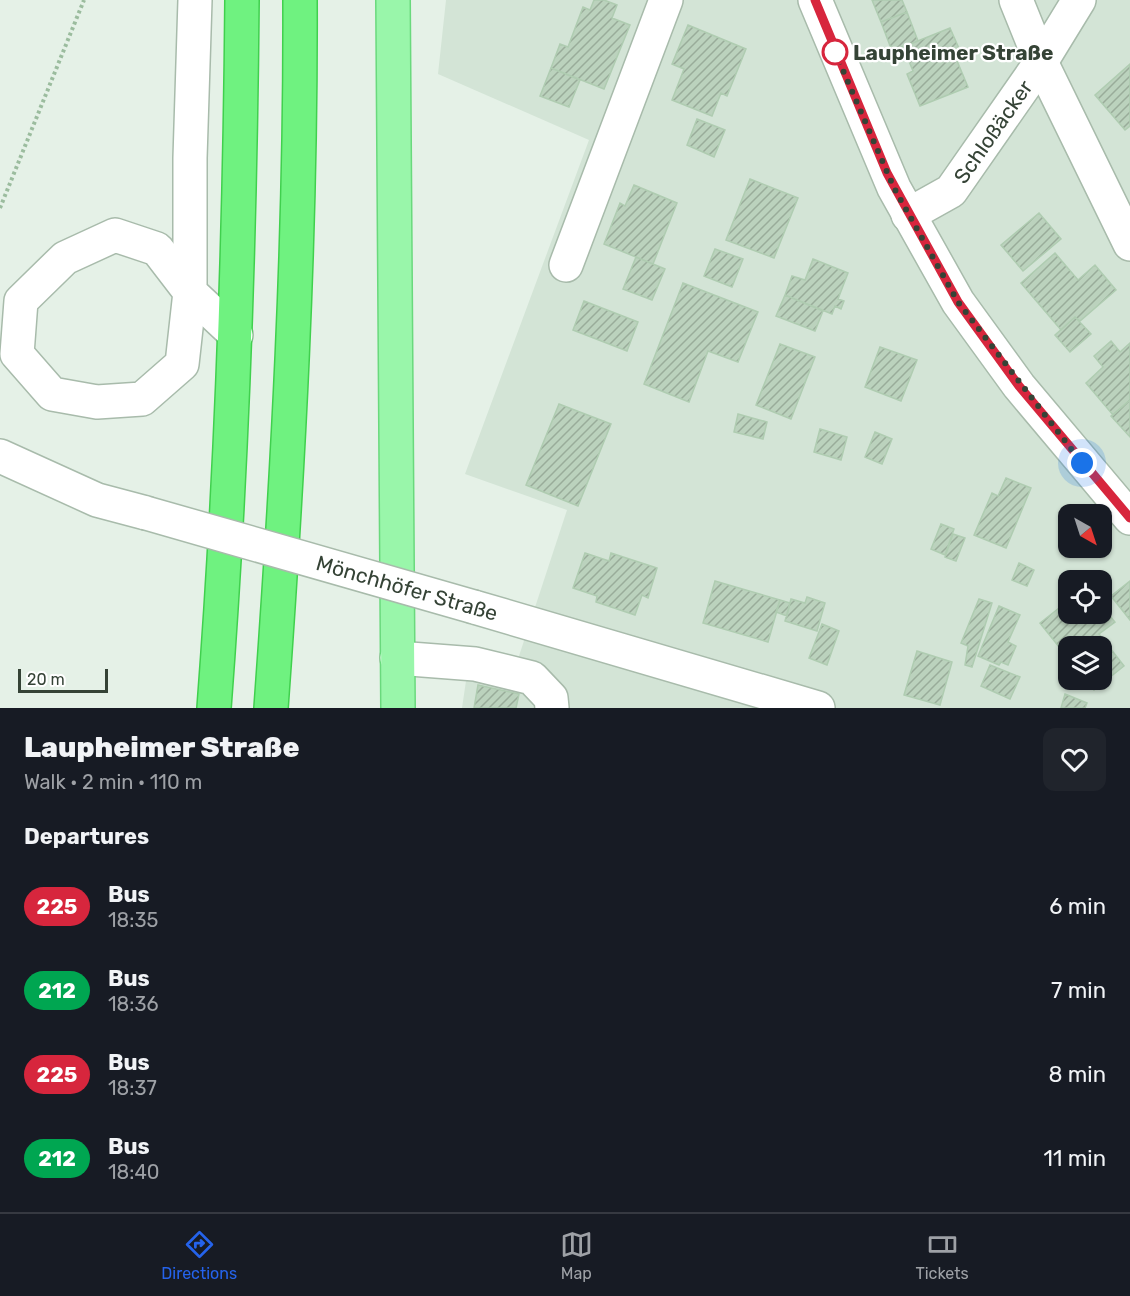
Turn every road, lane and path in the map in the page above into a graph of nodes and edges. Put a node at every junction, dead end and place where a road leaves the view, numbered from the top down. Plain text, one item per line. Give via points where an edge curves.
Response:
1 (84, 0) edge
2 (195, 0) edge
3 (242, 0) edge
4 (300, 0) edge
5 (393, 0) edge
6 (666, 0) edge
7 (815, 0) edge
8 (1016, 0) edge
9 (1079, 0) edge
10 (1041, 62) junction
11 (0, 208) edge
12 (908, 215) junction
13 (1130, 244) edge
14 (566, 265) dead end
15 (190, 292) junction
16 (236, 335) junction
17 (0, 456) edge
18 (1130, 518) edge
19 (397, 658) junction
20 (756, 699) edge
21 (214, 708) edge
22 (272, 708) edge
23 (398, 708) edge
24 (552, 708) edge
25 (818, 708) edge

1 - 11 path
2 - 15 street
3 - 16 highway
4 - 22 highway via 284,525
5 - 19 main road
6 - 14 street
7 - 12 street via 873,144
8 - 10 street, Schloßäcker
9 - 10 street, Schloßäcker
10 - 12 street, Schloßäcker via 951,191
10 - 13 street, Schloßäcker
12 - 18 street via 958,302 1026,394
15 - 15 street via 182,364 142,399 97,402 52,394 17,354 21,301 65,258 115,235 157,249
15 - 16 street
16 - 21 highway
17 - 20 street, Mönchhöfer Straße, bridge via 98,500 474,608
19 - 23 main road
19 - 24 street via 475,664 532,678 551,698
20 - 25 street, Mönchhöfer Straße

